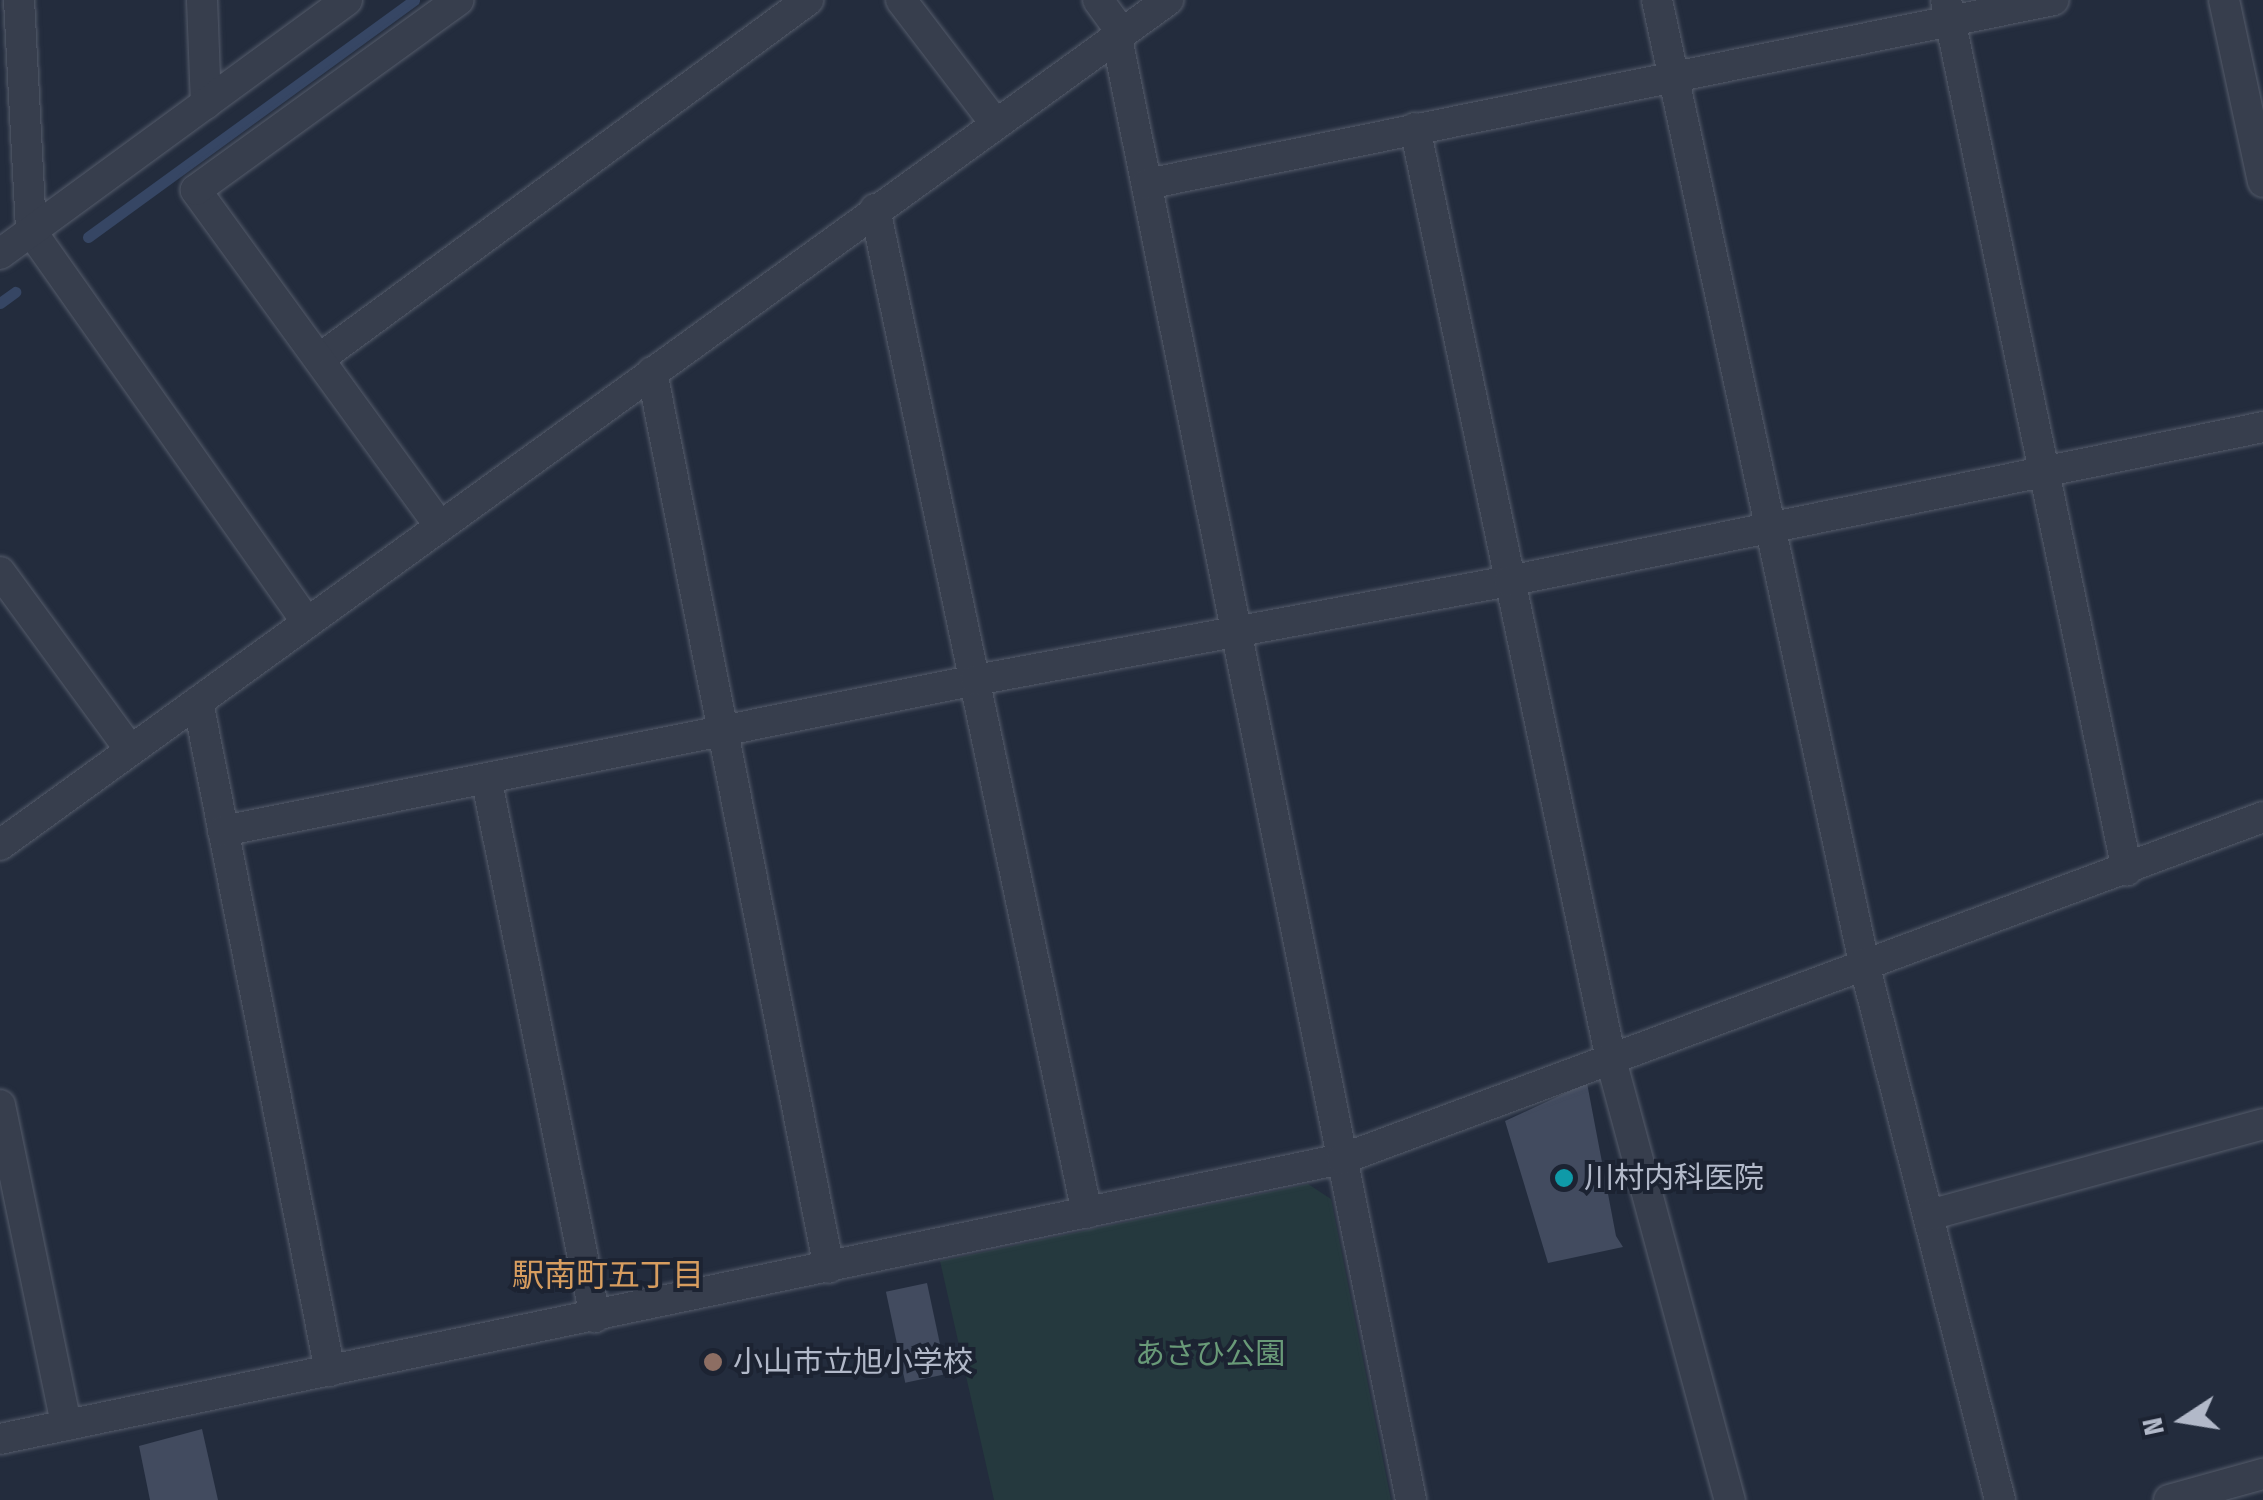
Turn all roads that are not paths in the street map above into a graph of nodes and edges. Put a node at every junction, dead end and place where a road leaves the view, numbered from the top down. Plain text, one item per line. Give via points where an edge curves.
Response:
1 (20, 0) edge
2 (202, 0) edge
3 (347, 0) edge
4 (458, 0) edge
5 (808, 0) edge
6 (901, 0) edge
7 (1098, 0) edge
8 (1168, 0) edge
9 (1657, 0) edge
10 (2054, 0) edge
11 (2224, 0) edge
12 (1949, 10) edge
13 (1120, 36) junction
14 (1673, 78) junction
15 (12, 98) edge
16 (206, 104) junction
17 (995, 123) junction
18 (1415, 128) junction
19 (2263, 182) edge
20 (1146, 184) junction
21 (876, 209) junction
22 (32, 232) junction
23 (0, 254) edge
24 (319, 359) junction
25 (652, 372) junction
26 (2263, 427) edge
27 (2042, 470) junction
28 (438, 526) junction
29 (1769, 526) junction
30 (0, 572) edge
31 (1509, 581) junction
32 (306, 621) junction
33 (1237, 633) junction
34 (976, 680) junction
35 (198, 702) junction
36 (724, 733) junction
37 (129, 748) junction
38 (486, 782) junction
39 (2263, 817) edge
40 (223, 831) junction
41 (0, 845) edge
42 (2128, 870) junction
43 (1864, 963) junction
44 (1611, 1060) junction
45 (0, 1105) edge
46 (2263, 1124) edge
47 (1342, 1159) junction
48 (1087, 1212) junction
49 (1929, 1215) junction
50 (829, 1268) junction
51 (595, 1318) junction
52 (330, 1371) junction
53 (66, 1425) junction
54 (0, 1438) edge
55 (2263, 1474) edge
56 (1411, 1500) edge
57 (1730, 1500) edge
58 (2000, 1500) edge
59 (2170, 1500) edge

1 - 15 street
2 - 16 street
3 - 16 street
4 - 24 street via 196,190
5 - 24 street
6 - 17 street
7 - 13 street
8 - 13 street
9 - 14 street
10 - 12 street
11 - 19 street
12 - 14 street
12 - 27 street
13 - 17 street
13 - 20 street
14 - 18 street
14 - 29 street
15 - 22 street
16 - 22 street
17 - 21 street
18 - 20 street
18 - 31 street
20 - 33 street
21 - 25 street
21 - 34 street
22 - 23 street
22 - 32 street
24 - 28 street
25 - 28 street
25 - 36 street
26 - 27 street
27 - 29 street
27 - 42 street
28 - 32 street
29 - 31 street
29 - 43 street
30 - 37 street
31 - 33 street
31 - 44 street
32 - 35 street
33 - 34 street
33 - 47 street
34 - 36 street
34 - 48 street
35 - 37 street
35 - 40 street
36 - 38 street
36 - 50 street
37 - 41 street
38 - 40 street
38 - 51 street
39 - 42 street
40 - 52 street
42 - 43 street
43 - 44 street
43 - 49 street
44 - 47 street
44 - 57 street
45 - 53 street
46 - 49 street
47 - 48 street
47 - 56 street
48 - 50 street
49 - 58 street
50 - 51 street
51 - 52 street
52 - 53 street
53 - 54 street
55 - 59 street

